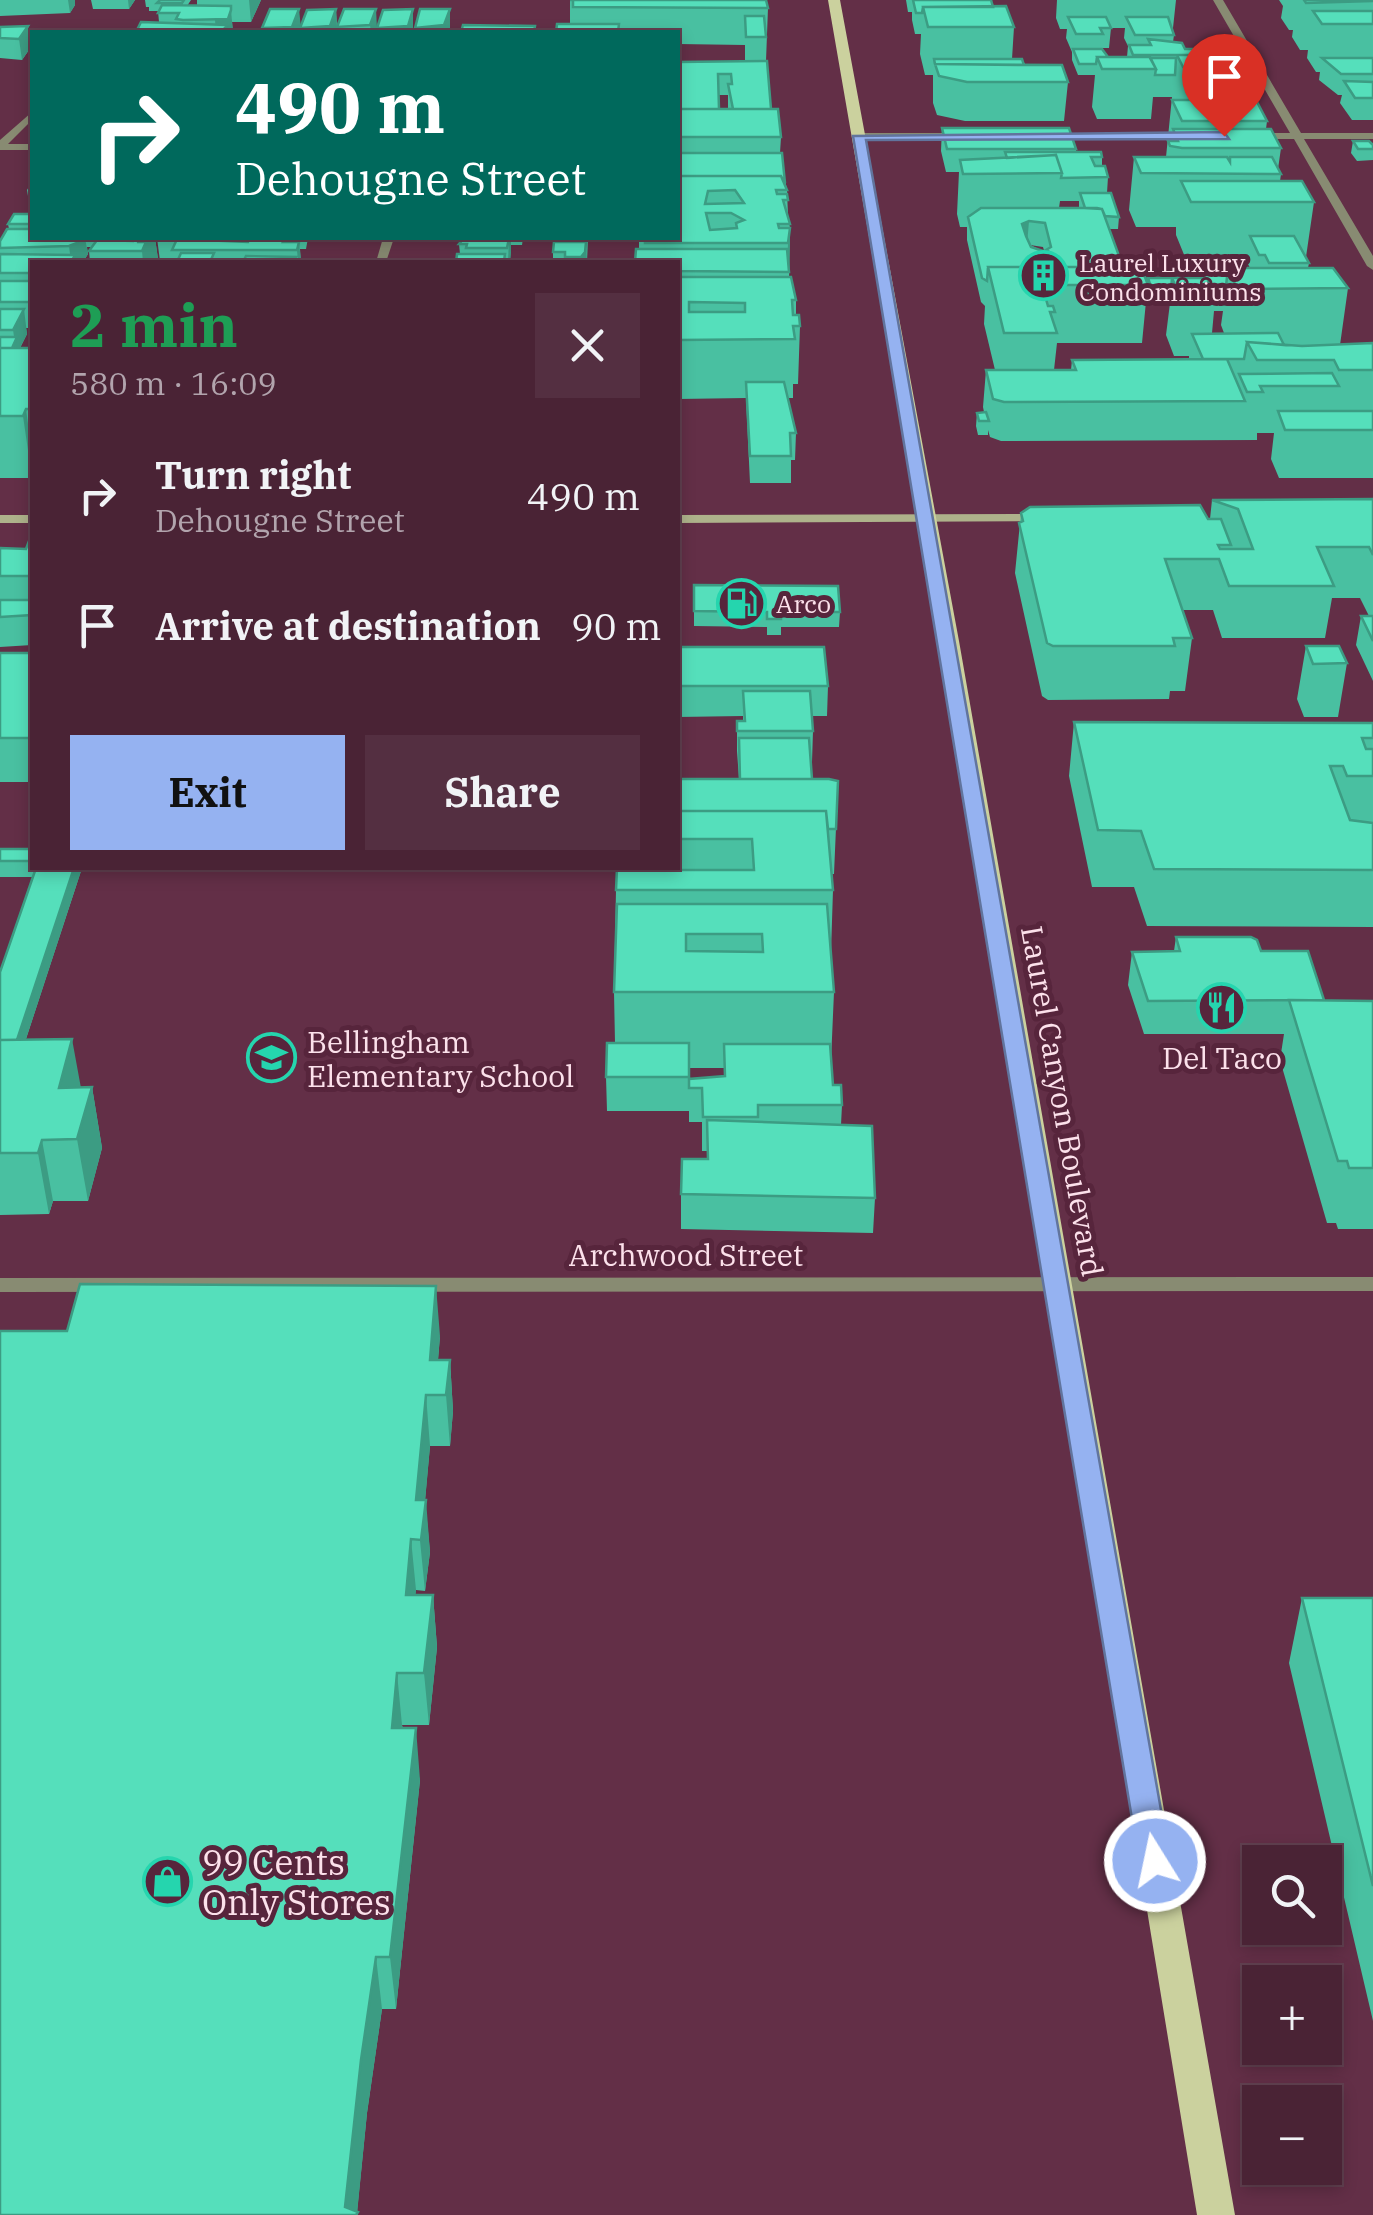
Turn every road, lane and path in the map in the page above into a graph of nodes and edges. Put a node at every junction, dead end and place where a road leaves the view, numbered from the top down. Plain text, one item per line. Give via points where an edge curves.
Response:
1 (834, 0) edge
2 (1218, 0) edge
3 (0, 32) edge
4 (30, 32) edge
5 (30, 117) edge
6 (859, 136) junction
7 (987, 136) edge
8 (1039, 136) edge
9 (1206, 136) edge
10 (1243, 136) edge
11 (1298, 136) junction
12 (1373, 136) edge
13 (0, 146) edge
14 (30, 147) edge
15 (1373, 266) edge
16 (926, 518) junction
17 (1067, 518) edge
18 (0, 519) edge
19 (30, 519) edge
20 (680, 519) edge
21 (1056, 1284) junction
22 (1373, 1284) edge
23 (0, 1285) edge
24 (1216, 2215) edge

1 - 6 main road, Laurel Canyon Boulevard
2 - 11 street
3 - 4 street
5 - 13 street
6 - 7 street
6 - 16 main road, Laurel Canyon Boulevard
8 - 9 street
10 - 11 street
11 - 12 street
11 - 15 street
13 - 14 street
16 - 17 main road
16 - 20 main road
16 - 21 main road, Laurel Canyon Boulevard
18 - 19 main road
21 - 22 street, Archwood Street
21 - 23 street, Archwood Street
21 - 24 main road, Laurel Canyon Boulevard

